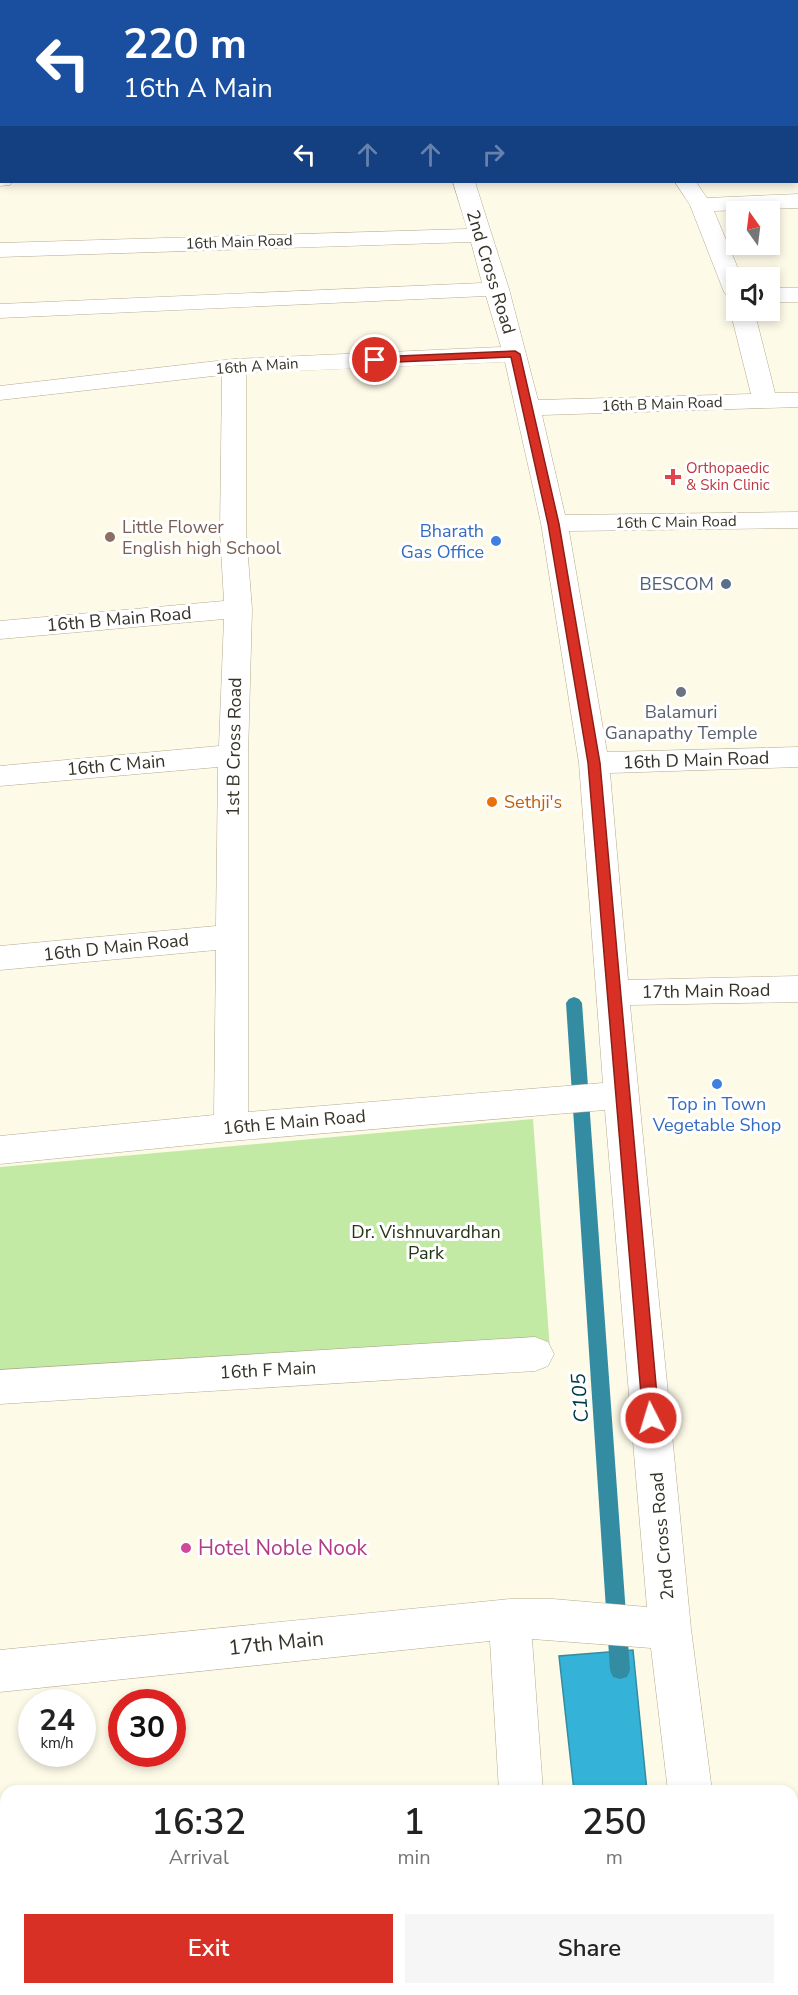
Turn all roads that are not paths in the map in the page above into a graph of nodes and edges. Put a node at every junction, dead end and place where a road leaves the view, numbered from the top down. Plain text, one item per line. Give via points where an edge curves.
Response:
1 (464, 183) edge
2 (687, 183) edge
3 (798, 201) edge
4 (701, 205) junction
5 (478, 234) junction
6 (0, 250) edge
7 (726, 267) edge
8 (497, 289) junction
9 (780, 295) edge
10 (798, 295) edge
11 (0, 311) edge
12 (745, 321) edge
13 (515, 354) junction
14 (234, 366) junction
15 (0, 393) edge
16 (798, 400) edge
17 (765, 401) junction
18 (527, 408) junction
19 (798, 520) edge
20 (554, 524) junction
21 (238, 609) junction
22 (0, 630) edge
23 (232, 755) junction
24 (798, 757) edge
25 (594, 763) junction
26 (0, 776) edge
27 (232, 936) junction
28 (0, 958) edge
29 (798, 989) edge
30 (614, 993) junction
31 (621, 1095) junction
32 (231, 1127) junction
33 (0, 1150) edge
34 (535, 1354) dead end
35 (0, 1387) edge
36 (510, 1619) junction
37 (652, 1627) junction
38 (0, 1671) edge
39 (521, 1785) edge
40 (689, 1785) edge

1 - 5 street, 2nd Cross Road
2 - 4 street
3 - 4 street
4 - 7 street
5 - 6 street, 16th Main Road
5 - 8 street, 2nd Cross Road
8 - 11 street
8 - 13 street, 2nd Cross Road
9 - 10 street
12 - 17 street
13 - 14 street, 16th A Main
13 - 18 street, 2nd Cross Road
14 - 15 street, 16th A Main
14 - 21 street, 1st B Cross Road via 233,532
16 - 17 street, 16th B Main Road
17 - 18 street, 16th B Main Road
18 - 20 street, 2nd Cross Road
19 - 20 street, 16th C Main Road
20 - 25 street, 2nd Cross Road
21 - 22 street, 16th B Main Road
21 - 23 street, 1st B Cross Road
23 - 26 street, 16th C Main
23 - 27 street, 1st B Cross Road
24 - 25 street, 16th D Main Road
25 - 30 street, 2nd Cross Road
27 - 28 street, 16th D Main Road
27 - 32 street, 1st B Cross Road
29 - 30 street, 17th Main Road
30 - 31 street, 2nd Cross Road
31 - 32 street, 16th E Main Road
31 - 37 street, 2nd Cross Road
32 - 33 street, 16th E Main Road
34 - 35 street, 16th F Main
36 - 37 street, 17th Main via 553,1618
36 - 38 street, 17th Main
36 - 39 street
37 - 40 street, 2nd Cross Road

